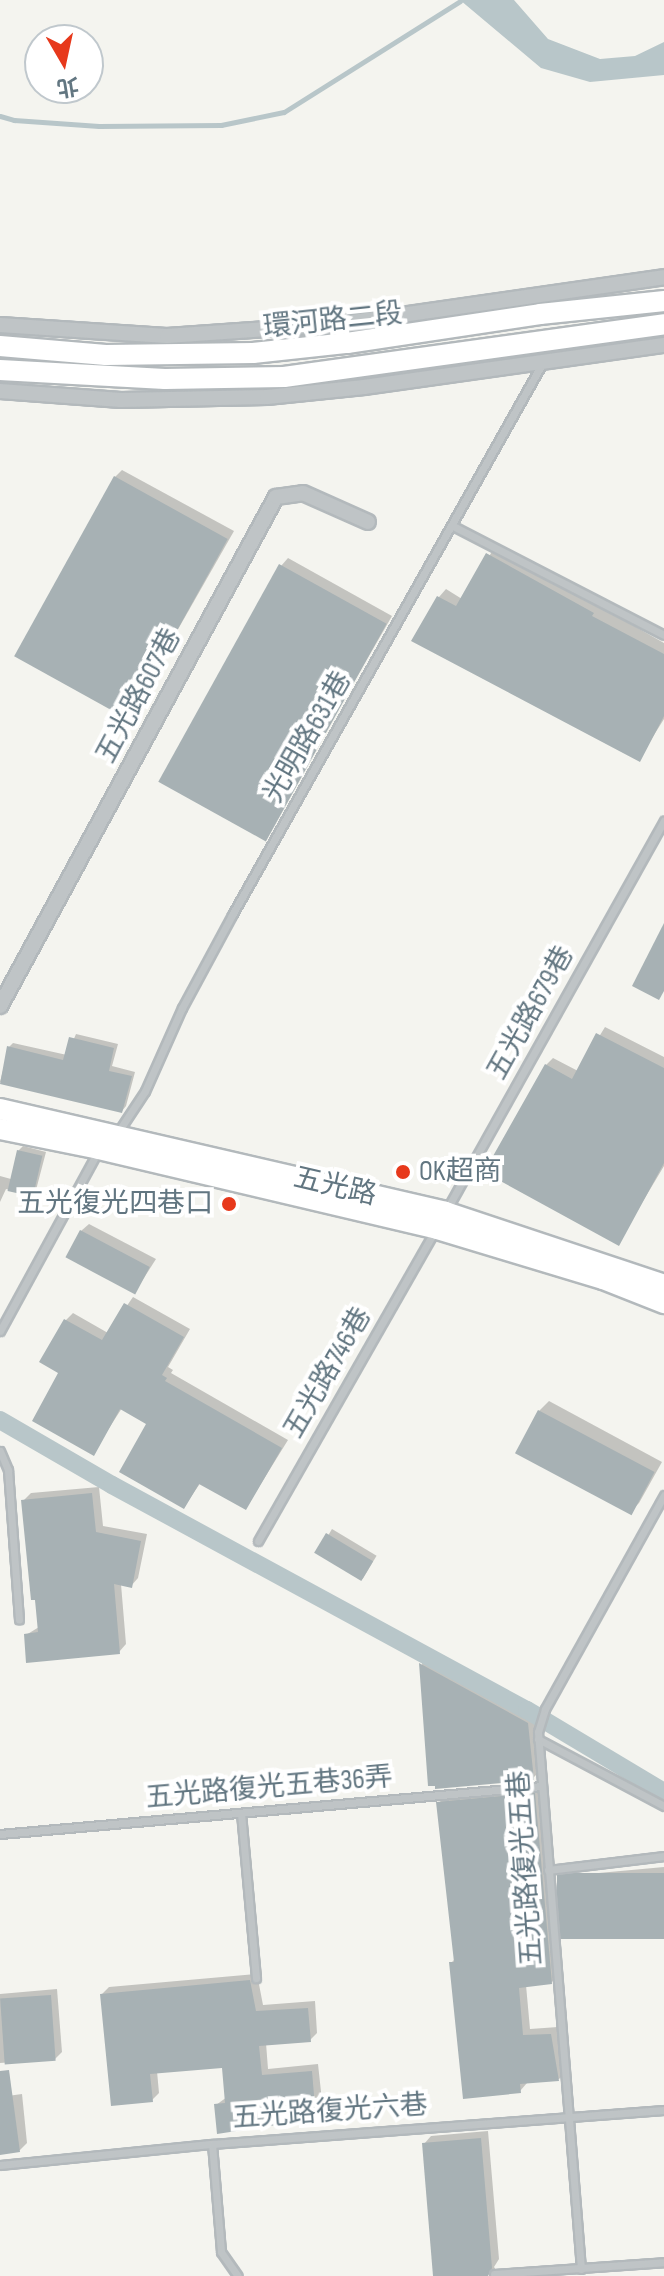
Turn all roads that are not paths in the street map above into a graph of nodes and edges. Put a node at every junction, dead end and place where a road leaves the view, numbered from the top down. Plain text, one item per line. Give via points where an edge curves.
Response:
1 (664, 277) edge
2 (664, 301) edge
3 (664, 324) edge
4 (0, 325) edge
5 (664, 345) edge
6 (0, 346) edge
7 (542, 364) junction
8 (0, 370) edge
9 (0, 391) edge
10 (368, 522) dead end
11 (453, 526) junction
12 (664, 635) edge
13 (664, 820) edge
14 (0, 1006) edge
15 (0, 1109) edge
16 (0, 1129) edge
17 (116, 1135) junction
18 (99, 1149) junction
19 (441, 1220) junction
20 (664, 1285) edge
21 (664, 1303) edge
22 (0, 1331) edge
23 (0, 1451) edge
24 (664, 1495) edge
25 (258, 1541) dead end
26 (19, 1620) dead end
27 (538, 1736) junction
28 (542, 1786) junction
29 (664, 1806) edge
30 (241, 1813) junction
31 (0, 1834) edge
32 (664, 1856) edge
33 (548, 1870) junction
34 (256, 1978) dead end
35 (664, 2110) edge
36 (567, 2116) junction
37 (212, 2144) junction
38 (0, 2165) edge
39 (664, 2262) edge
40 (581, 2269) junction
41 (494, 2274) edge
42 (238, 2276) edge

1 - 4 street, 環河路二段 via 339,324 167,336
2 - 6 main road, 環河路二段 via 253,353 106,355
3 - 8 main road, 環河路二段 via 268,378 165,379
5 - 7 street
7 - 9 street via 267,397 121,400
7 - 11 lane, 光明路631巷
10 - 14 street, 五光路607巷 via 303,493 276,497
11 - 12 lane
11 - 17 lane, 光明路631巷 via 232,915 145,1091
13 - 19 lane, 五光路679巷
15 - 17 main road, 五光路
16 - 18 main road, 五光路
17 - 18 lane, 光明路631巷
17 - 19 main road, 五光路
18 - 19 main road, 五光路
18 - 22 lane
19 - 20 main road, 五光路
19 - 21 main road, 五光路
19 - 25 lane, 五光路746巷
23 - 26 lane via 8,1470
24 - 27 lane, 五光路復光五巷 via 545,1709
27 - 28 lane, 五光路復光五巷
27 - 29 lane
28 - 30 lane, 五光路復光五巷36弄
28 - 33 lane, 五光路復光五巷
30 - 31 lane, 五光路復光五巷36弄
30 - 34 lane
32 - 33 lane
33 - 36 lane, 五光路復光五巷
35 - 36 lane, 五光路復光六巷
36 - 37 lane, 五光路復光六巷
36 - 40 lane, 五光路復光五巷
37 - 38 lane, 五光路復光六巷
37 - 42 lane via 221,2252
39 - 40 lane
40 - 41 lane

